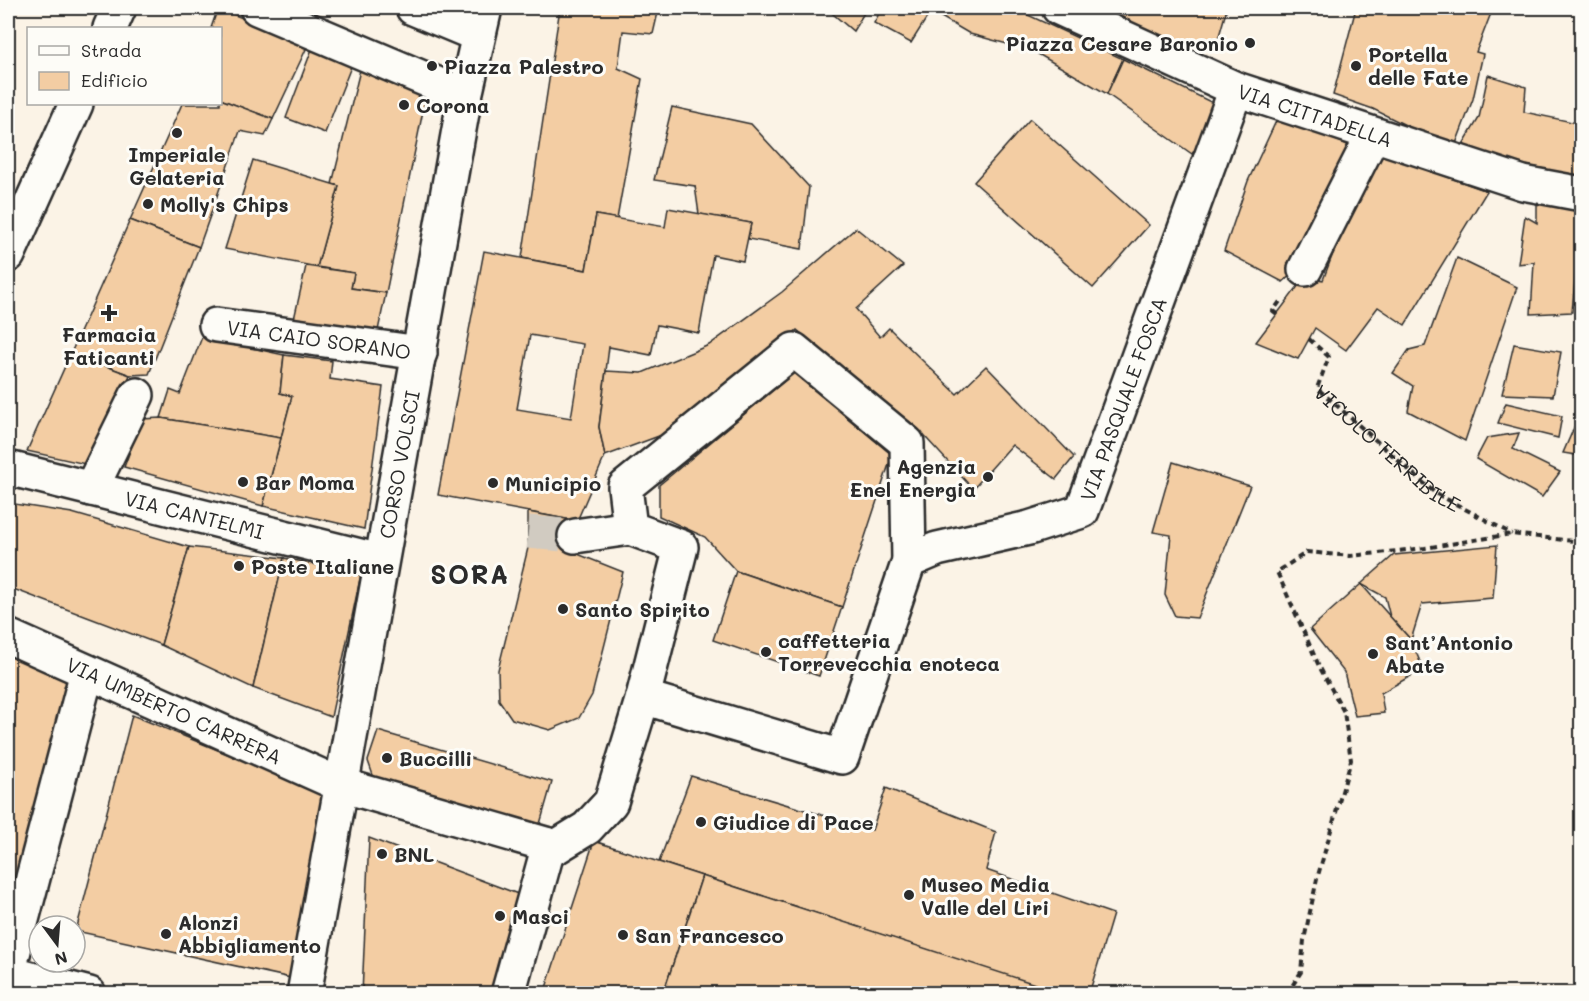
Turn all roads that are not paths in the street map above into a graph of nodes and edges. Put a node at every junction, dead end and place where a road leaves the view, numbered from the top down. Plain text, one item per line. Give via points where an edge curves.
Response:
1 (119, 8) edge
2 (257, 8) edge
3 (413, 8) edge
4 (1059, 8) edge
5 (1098, 17) edge
6 (481, 21) edge
7 (110, 27) edge
8 (1236, 89) junction
9 (465, 96) junction
10 (76, 105) edge
11 (1373, 135) junction
12 (1581, 194) edge
13 (8, 255) edge
14 (1305, 269) dead end
15 (216, 324) dead end
16 (420, 353) junction
17 (137, 394) dead end
18 (8, 468) edge
19 (91, 489) junction
20 (630, 528) junction
21 (575, 536) tunnel mouth
22 (380, 561) junction
23 (909, 561) junction
24 (8, 636) edge
25 (87, 672) junction
26 (643, 697) junction
27 (341, 785) junction
28 (549, 845) junction
29 (8, 973) edge
30 (89, 993) edge
31 (304, 993) edge
32 (508, 993) edge

1 - 7 street
2 - 9 street
3 - 6 street
4 - 5 street, VIA CITTADELLA
5 - 8 street, VIA CITTADELLA
6 - 9 street, CORSO VOLSCI
8 - 11 street, VIA CITTADELLA
8 - 23 street, VIA PASQUALE FOSCA via 1082,511 1029,528 937,549
9 - 16 street, CORSO VOLSCI
10 - 13 street
11 - 12 street, VIA CITTADELLA via 1523,183
11 - 14 street
15 - 16 street, VIA CAIO SORANO
16 - 22 street, CORSO VOLSCI
17 - 19 street
18 - 19 street, VIA CANTELMI
19 - 22 street, VIA CANTELMI
20 - 21 street
20 - 23 street via 625,487 794,350 907,443
20 - 26 street via 681,547
22 - 27 street, CORSO VOLSCI
23 - 26 street via 842,757
24 - 25 street, VIA UMBERTO CARRERA
25 - 27 street, VIA UMBERTO CARRERA
25 - 29 street
26 - 28 street via 611,802 587,828 556,847
27 - 28 street
27 - 31 street, CORSO VOLSCI
28 - 32 street
29 - 30 street

